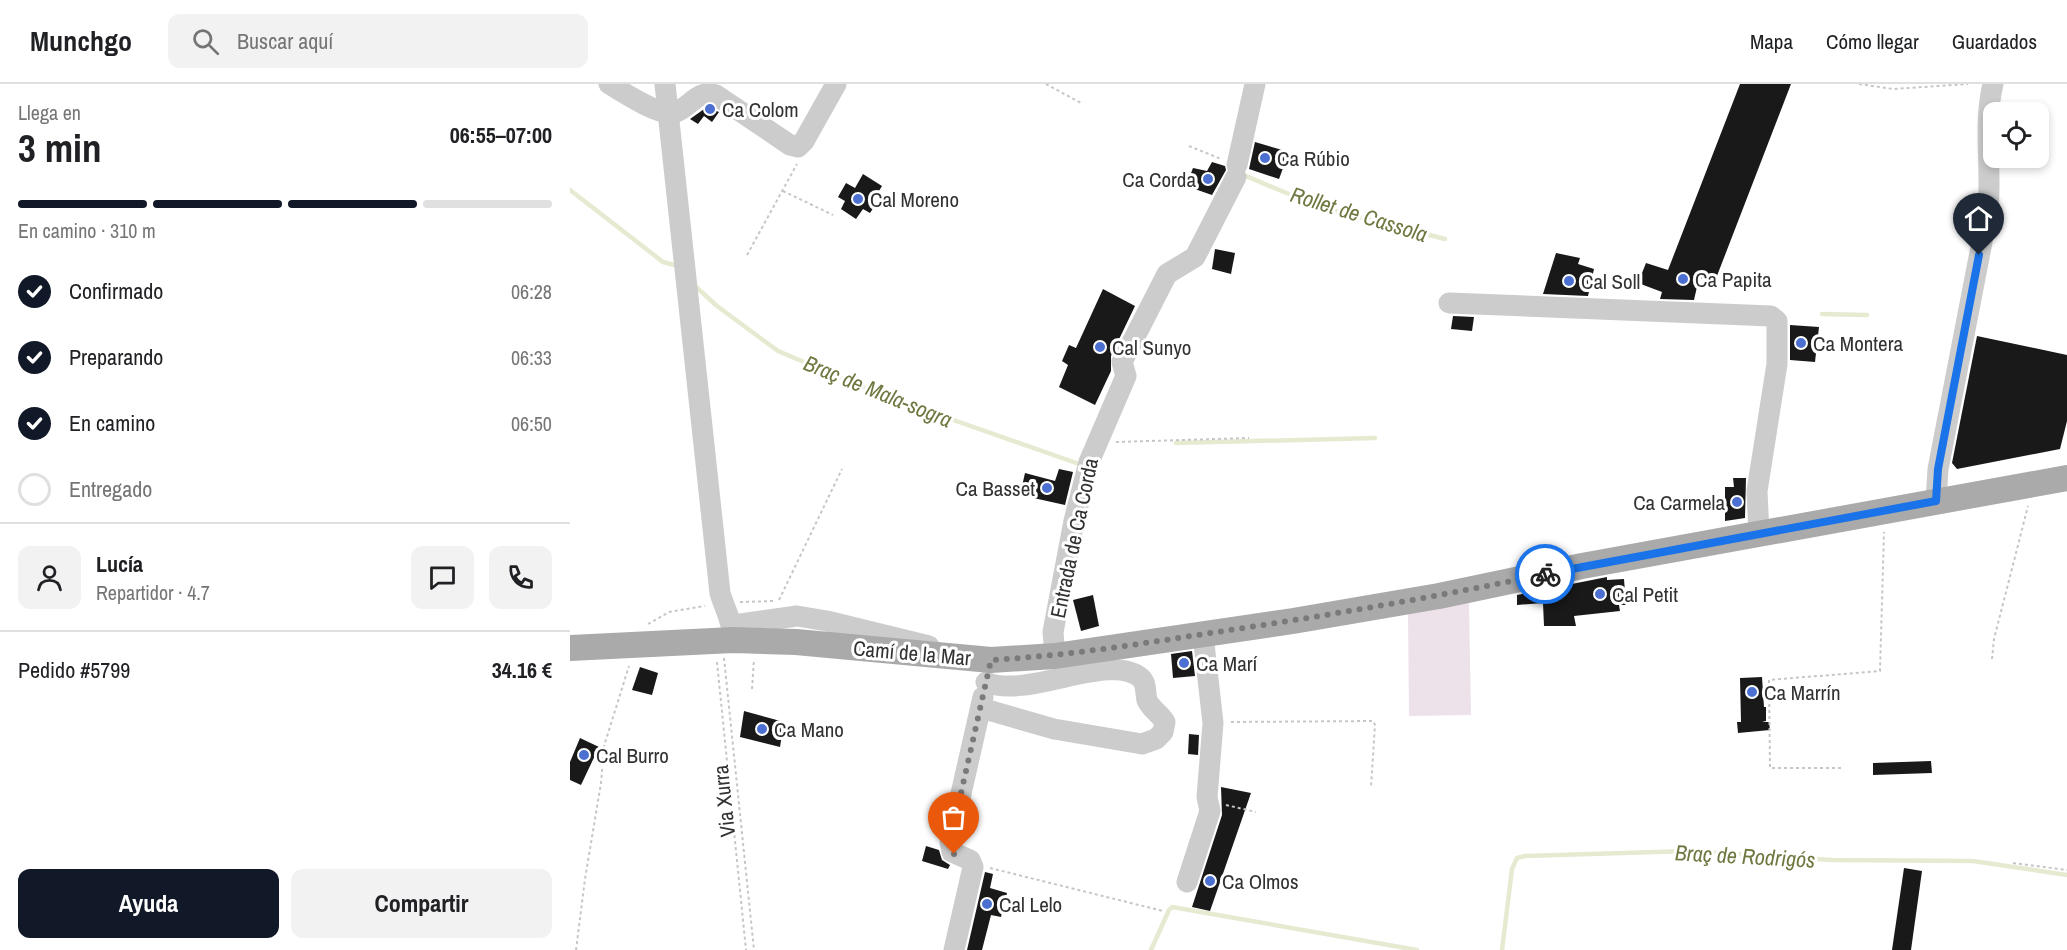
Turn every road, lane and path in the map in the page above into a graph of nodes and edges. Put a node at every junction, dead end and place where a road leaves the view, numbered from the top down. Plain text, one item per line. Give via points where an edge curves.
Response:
1 (609, 84) edge
2 (665, 84) edge
3 (836, 84) edge
4 (1046, 84) edge
5 (1255, 84) edge
6 (1859, 84) edge
7 (1968, 84) edge
8 (1993, 84) edge
9 (1081, 103) dead end
10 (668, 113) junction
11 (1190, 146) dead end
12 (798, 147) junction
13 (1237, 171) junction
14 (783, 191) junction
15 (832, 214) dead end
16 (747, 255) dead end
17 (1449, 303) dead end
18 (1249, 438) dead end
19 (1095, 443) junction
20 (843, 468) dead end
21 (2067, 478) edge
22 (2024, 485) junction
23 (1936, 501) junction
24 (1885, 511) junction
25 (1760, 534) junction
26 (723, 603) junction
27 (1203, 634) junction
28 (638, 637) junction
29 (732, 639) junction
30 (570, 648) edge
31 (1055, 656) junction
32 (1992, 659) dead end
33 (981, 667) junction
34 (752, 689) dead end
35 (981, 708) junction
36 (1213, 720) junction
37 (1840, 768) dead end
38 (1371, 787) dead end
39 (1209, 806) junction
40 (1256, 812) dead end
41 (2013, 863) dead end
42 (972, 864) junction
43 (2067, 870) edge
44 (1187, 882) dead end
45 (1163, 911) dead end
46 (576, 950) edge
47 (746, 950) edge
48 (754, 950) edge
49 (954, 950) edge

1 - 10 lane
2 - 10 lane
3 - 12 lane
4 - 9 path
5 - 13 lane, Entrada de Ca Corda
6 - 7 path via 1893,90
8 - 23 lane via 1988,129 1988,211 1938,469
10 - 12 lane via 679,111 697,96 709,93
10 - 26 lane
11 - 13 path
12 - 14 path via 799,158
13 - 19 lane, Entrada de Ca Corda via 1195,257 1167,274 1136,332 1122,362 1126,376
14 - 15 path
14 - 16 path
17 - 25 lane via 1774,318 1777,364 1757,491
18 - 19 path
19 - 31 lane, Entrada de Ca Corda via 1074,521 1053,632
20 - 26 path via 778,602
21 - 22 main road, Camí de la Mar
22 - 23 main road, Camí de la Mar
22 - 32 path via 2029,504
23 - 24 main road, Camí de la Mar
24 - 25 main road, Camí de la Mar
24 - 37 path via 1880,670 1769,680 1770,768
25 - 27 main road, Camí de la Mar via 1439,596
26 - 28 path via 669,612
26 - 29 lane
27 - 31 main road, Camí de la Mar
27 - 36 lane
28 - 29 main road, Camí de la Mar
28 - 30 main road, Camí de la Mar
28 - 46 path via 604,746
29 - 33 main road, Camí de la Mar via 796,642
29 - 34 path
29 - 47 path
29 - 48 path, Via Xurra
31 - 33 main road, Camí de la Mar
33 - 35 lane
33 - 35 lane via 998,685 1039,684 1121,670 1141,678 1148,701 1165,722 1156,739 1142,744 1054,729
35 - 42 lane via 949,847
36 - 38 path via 1373,721
36 - 39 lane
39 - 40 path via 1216,803
39 - 44 lane
41 - 43 path
42 - 45 path
42 - 49 lane

